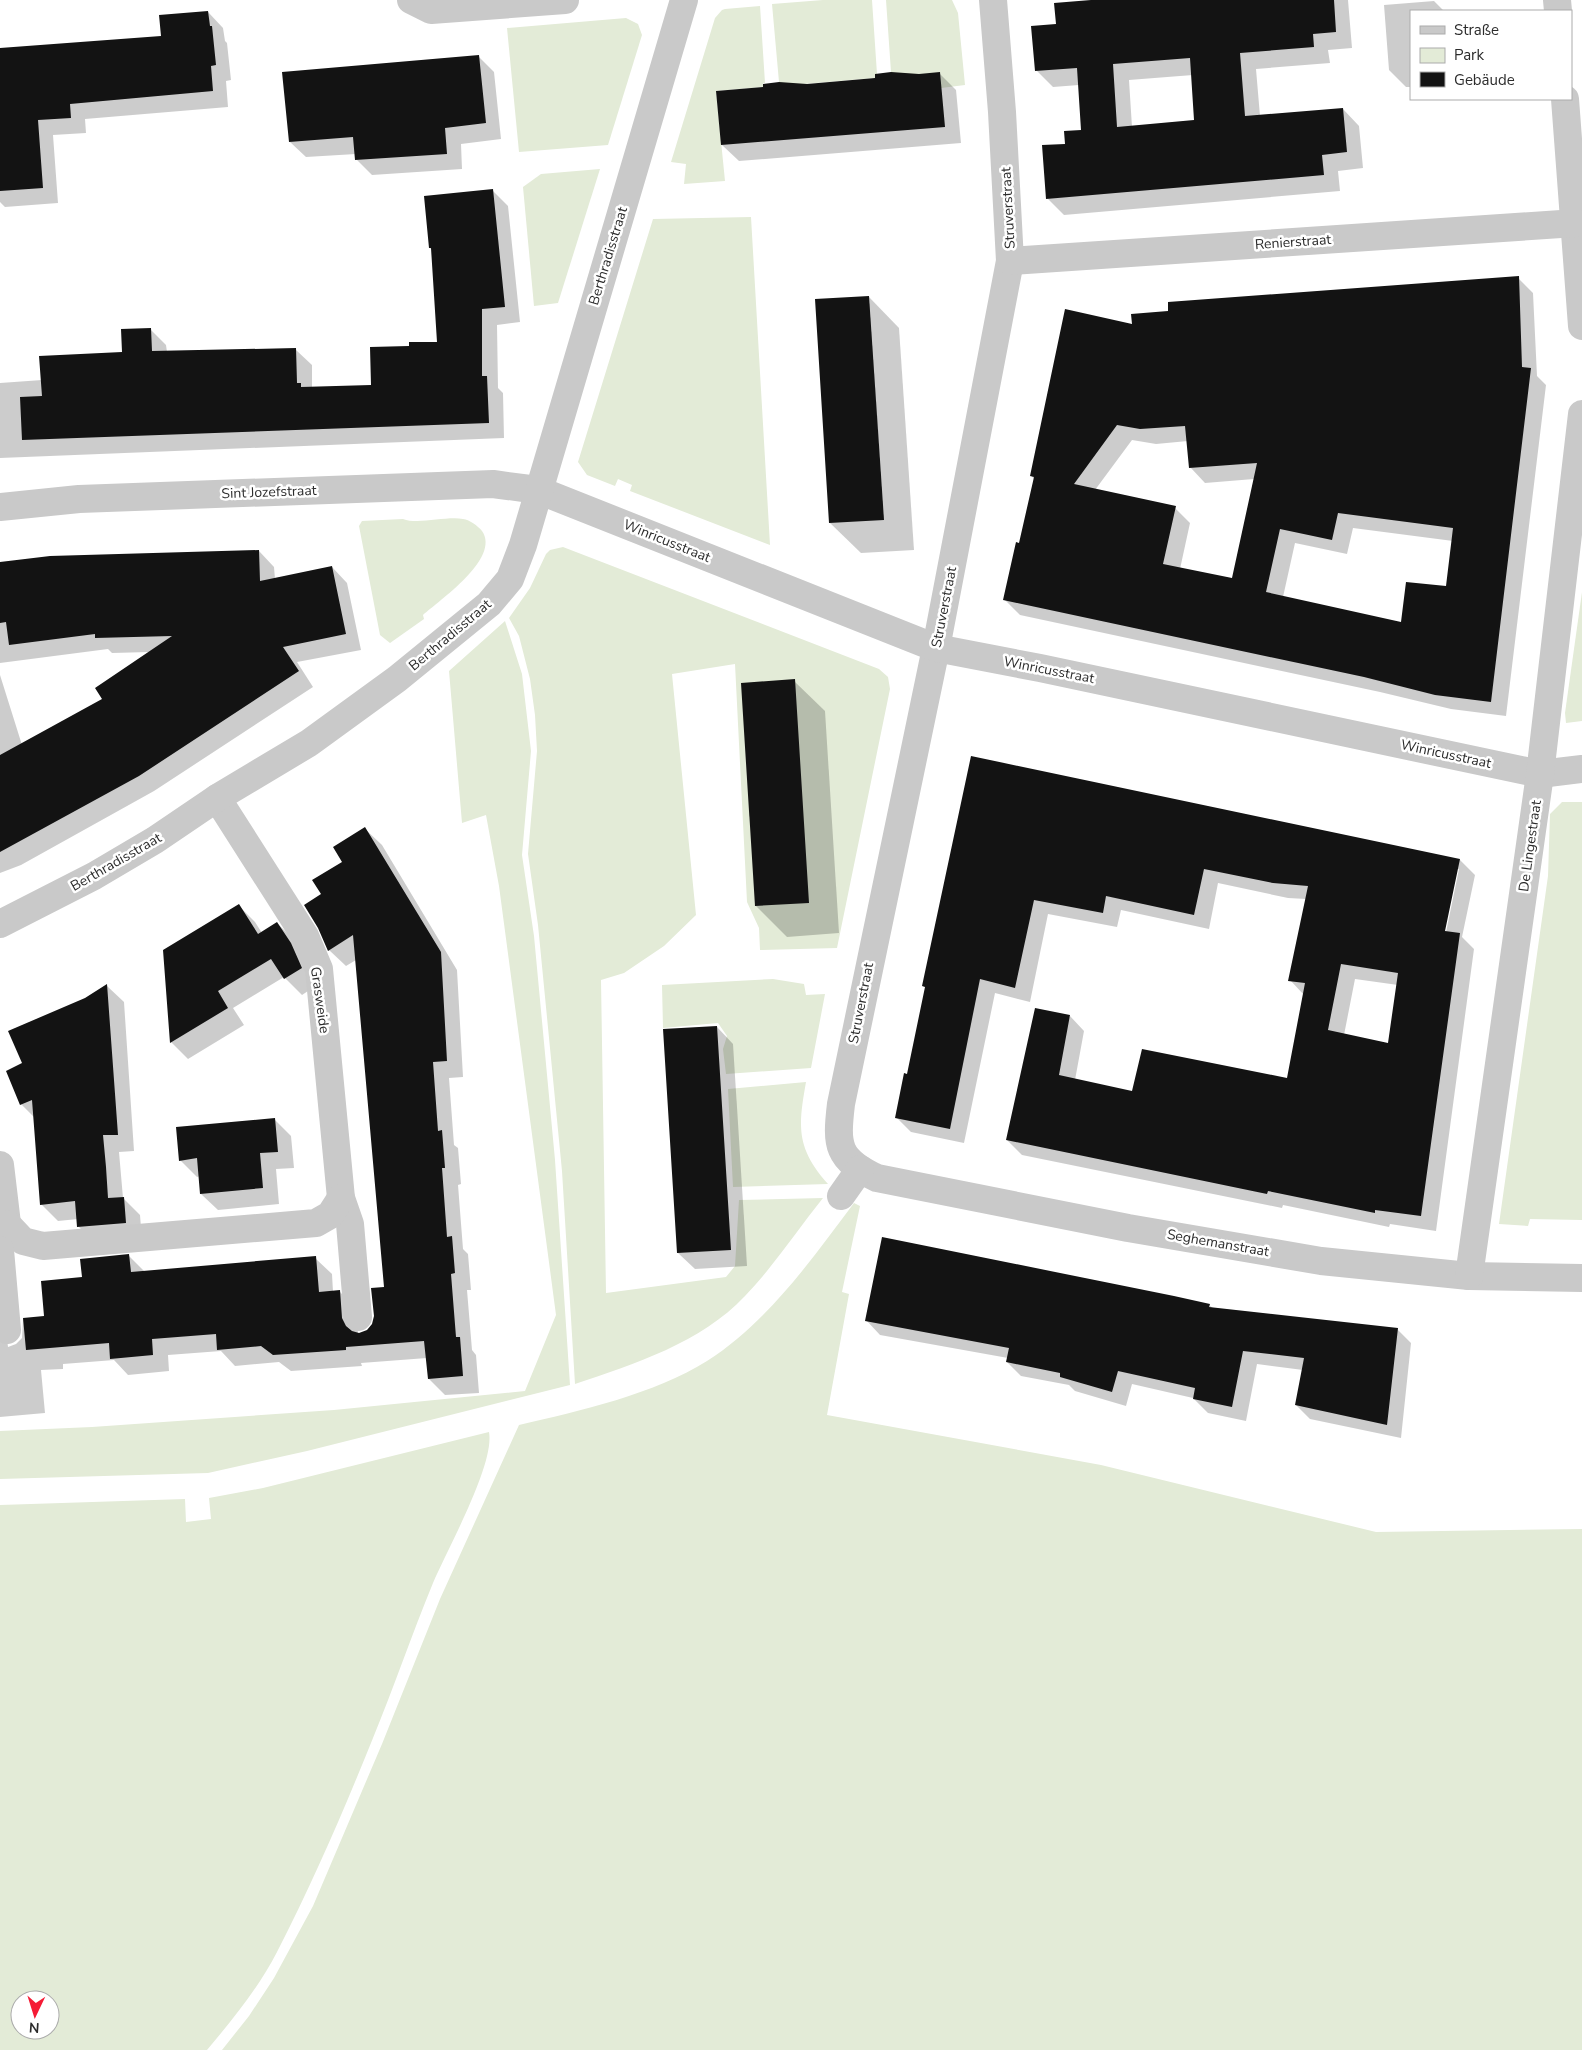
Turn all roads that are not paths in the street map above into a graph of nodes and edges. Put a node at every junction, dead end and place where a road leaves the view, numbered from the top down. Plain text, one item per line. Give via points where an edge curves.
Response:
1 (411, 0) edge
2 (565, 0) edge
3 (684, 0) edge
4 (993, 0) edge
5 (1566, 100) edge
6 (1576, 223) junction
7 (1010, 261) junction
8 (1582, 326) edge
9 (1582, 414) edge
10 (538, 490) junction
11 (0, 507) edge
12 (936, 648) junction
13 (1582, 769) edge
14 (1540, 774) junction
15 (217, 798) junction
16 (0, 924) edge
17 (0, 1165) edge
18 (860, 1169) junction
19 (841, 1196) dead end
20 (341, 1198) junction
21 (3, 1234) edge
22 (0, 1250) edge
23 (1469, 1276) junction
24 (1582, 1278) edge
25 (358, 1317) dead end
26 (7, 1330) dead end

1 - 2 street via 431,10
3 - 10 street, Berthradisstraat
4 - 7 street, Struverstraat
5 - 6 street
6 - 7 street, Renierstraat
6 - 8 street
7 - 12 street, Struverstraat
9 - 14 street, De Lingestraat
10 - 11 street, Sint Jozefstraat via 493,484 79,499
10 - 12 street, Winricusstraat
10 - 15 street, Berthradisstraat via 510,579 489,604 397,679 309,743
12 - 14 street, Winricusstraat
12 - 18 street, Struverstraat via 841,1104 840,1145 845,1157
13 - 14 street, Winricusstraat
14 - 23 street, De Lingestraat
15 - 16 street, Berthradisstraat via 94,876
15 - 20 street, Grasweide via 305,936 319,970
17 - 21 street
18 - 19 street
18 - 23 street, Seghemanstraat via 878,1178 1128,1228 1321,1262
20 - 21 street via 330,1215 316,1224 43,1246
20 - 25 street, Grasweide via 350,1224
22 - 26 street
23 - 24 street, Seghemanstraat

